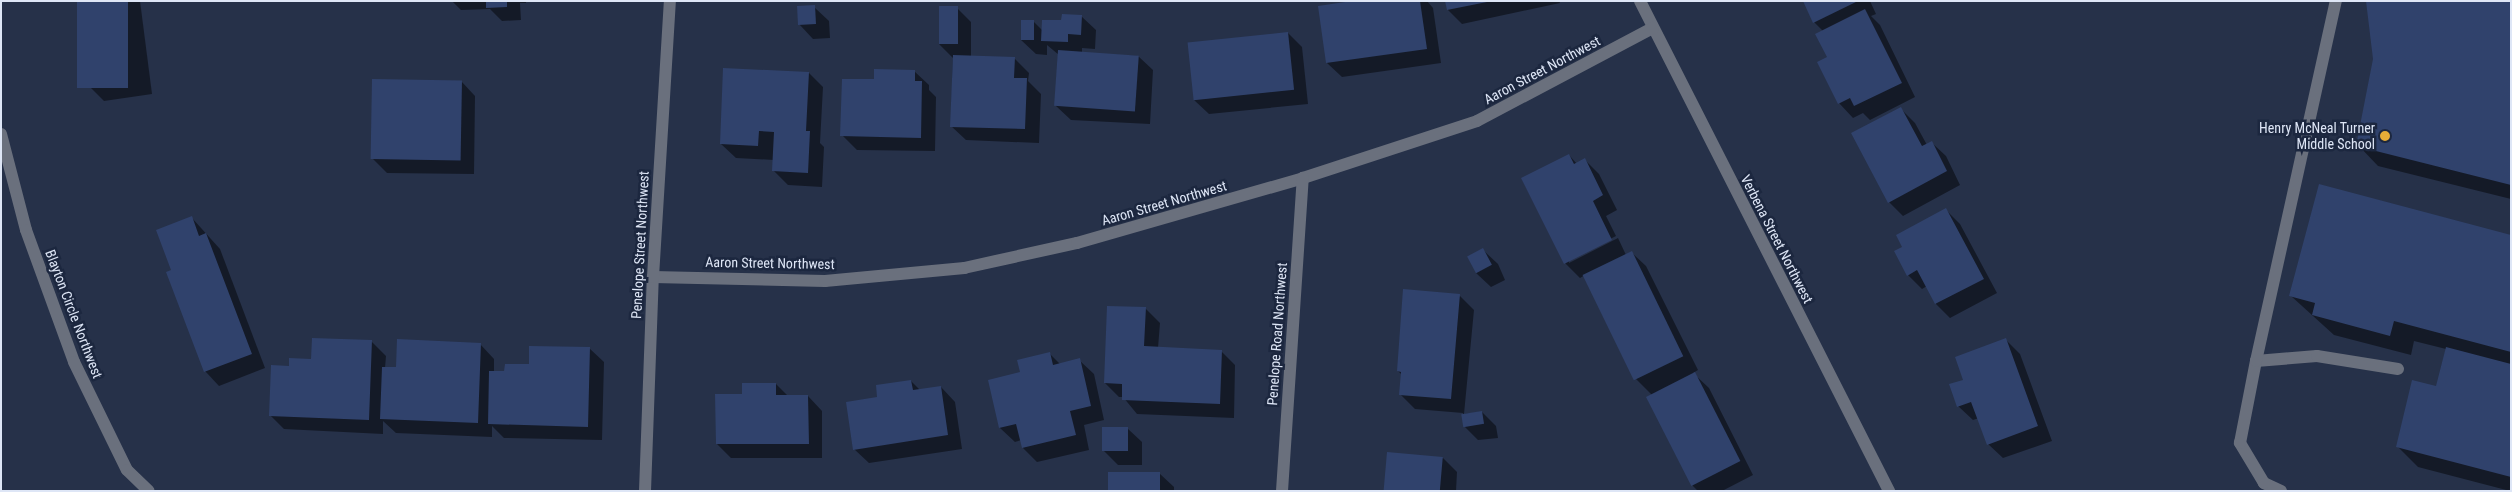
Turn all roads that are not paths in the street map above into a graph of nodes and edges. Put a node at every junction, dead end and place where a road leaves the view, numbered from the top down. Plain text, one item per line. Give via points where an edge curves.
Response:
1 (670, 1) edge
2 (1640, 1) edge
3 (2336, 1) edge
4 (1653, 28) junction
5 (1, 134) edge
6 (1303, 178) junction
7 (653, 277) junction
8 (2256, 361) junction
9 (2398, 369) dead end
10 (148, 491) edge
11 (645, 491) edge
12 (1282, 491) edge
13 (1888, 491) edge
14 (2281, 491) edge

1 - 7 street, Penelope Street Northwest
2 - 4 street, Verbena Street Northwest
3 - 8 street
4 - 6 street, Aaron Street Northwest via 1477,122
4 - 13 street, Verbena Street Northwest
5 - 10 street, Blayton Circle Northwest via 26,230 74,362 127,470
6 - 7 street, Aaron Street Northwest via 1077,243 964,268 825,280
6 - 12 street, Penelope Road Northwest
7 - 11 street, Penelope Street Northwest
8 - 9 street via 2318,356
8 - 14 street via 2240,443 2264,483

